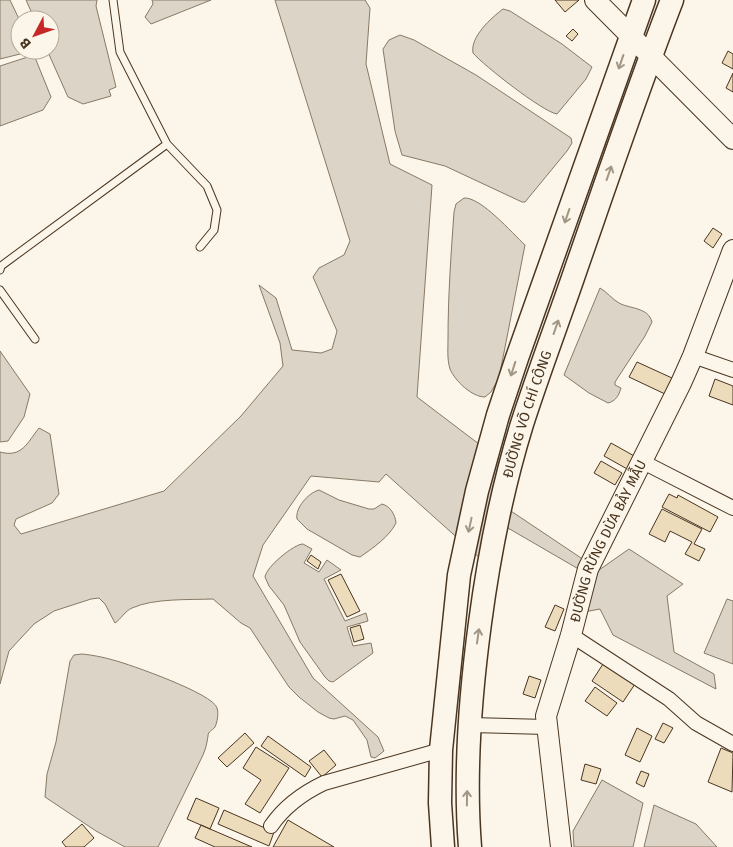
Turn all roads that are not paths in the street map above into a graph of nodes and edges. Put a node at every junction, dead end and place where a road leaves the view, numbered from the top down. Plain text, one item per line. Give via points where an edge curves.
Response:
1 (113, 0) edge
2 (595, 0) edge
3 (644, 0) edge
4 (672, 0) edge
5 (630, 36) junction
6 (650, 57) junction
7 (733, 138) edge
8 (167, 144) junction
9 (200, 247) dead end
10 (733, 250) edge
11 (0, 270) edge
12 (0, 290) edge
13 (35, 339) dead end
14 (693, 356) junction
15 (733, 370) edge
16 (643, 462) junction
17 (733, 508) edge
18 (571, 635) junction
19 (470, 724) junction
20 (547, 727) junction
21 (733, 744) edge
22 (441, 750) junction
23 (271, 826) dead end
24 (443, 847) edge
25 (470, 847) edge
26 (561, 847) edge

1 - 8 lane via 120,52
2 - 5 street
3 - 5 main road, ĐƯỜNG VÕ CHÍ CÔNG
4 - 6 main road, ĐƯỜNG VÕ CHÍ CÔNG
5 - 6 street
5 -> 22 main road, ĐƯỜNG VÕ CHÍ CÔNG via 517,358 477,491 459,575
6 - 7 street
19 -> 6 main road, ĐƯỜNG VÕ CHÍ CÔNG via 474,665 489,556 522,425
8 - 9 lane via 207,186 217,210 214,230
8 - 11 lane via 1,266
10 - 14 street, ĐƯỜNG RỪNG DỪA BẢY MẪU
12 - 13 lane
14 - 15 street
14 - 16 street, ĐƯỜNG RỪNG DỪA BẢY MẪU
16 - 17 street
16 - 18 street, ĐƯỜNG RỪNG DỪA BẢY MẪU via 588,569
18 - 20 street, ĐƯỜNG RỪNG DỪA BẢY MẪU via 546,716
18 - 21 street via 668,699 696,723
19 - 20 street
25 -> 19 main road, ĐƯỜNG VÕ CHÍ CÔNG via 467,806
20 - 26 street, ĐƯỜNG RỪNG DỪA BẢY MẪU
22 - 23 street via 324,783 281,812
22 - 24 main road, ĐƯỜNG VÕ CHÍ CÔNG

